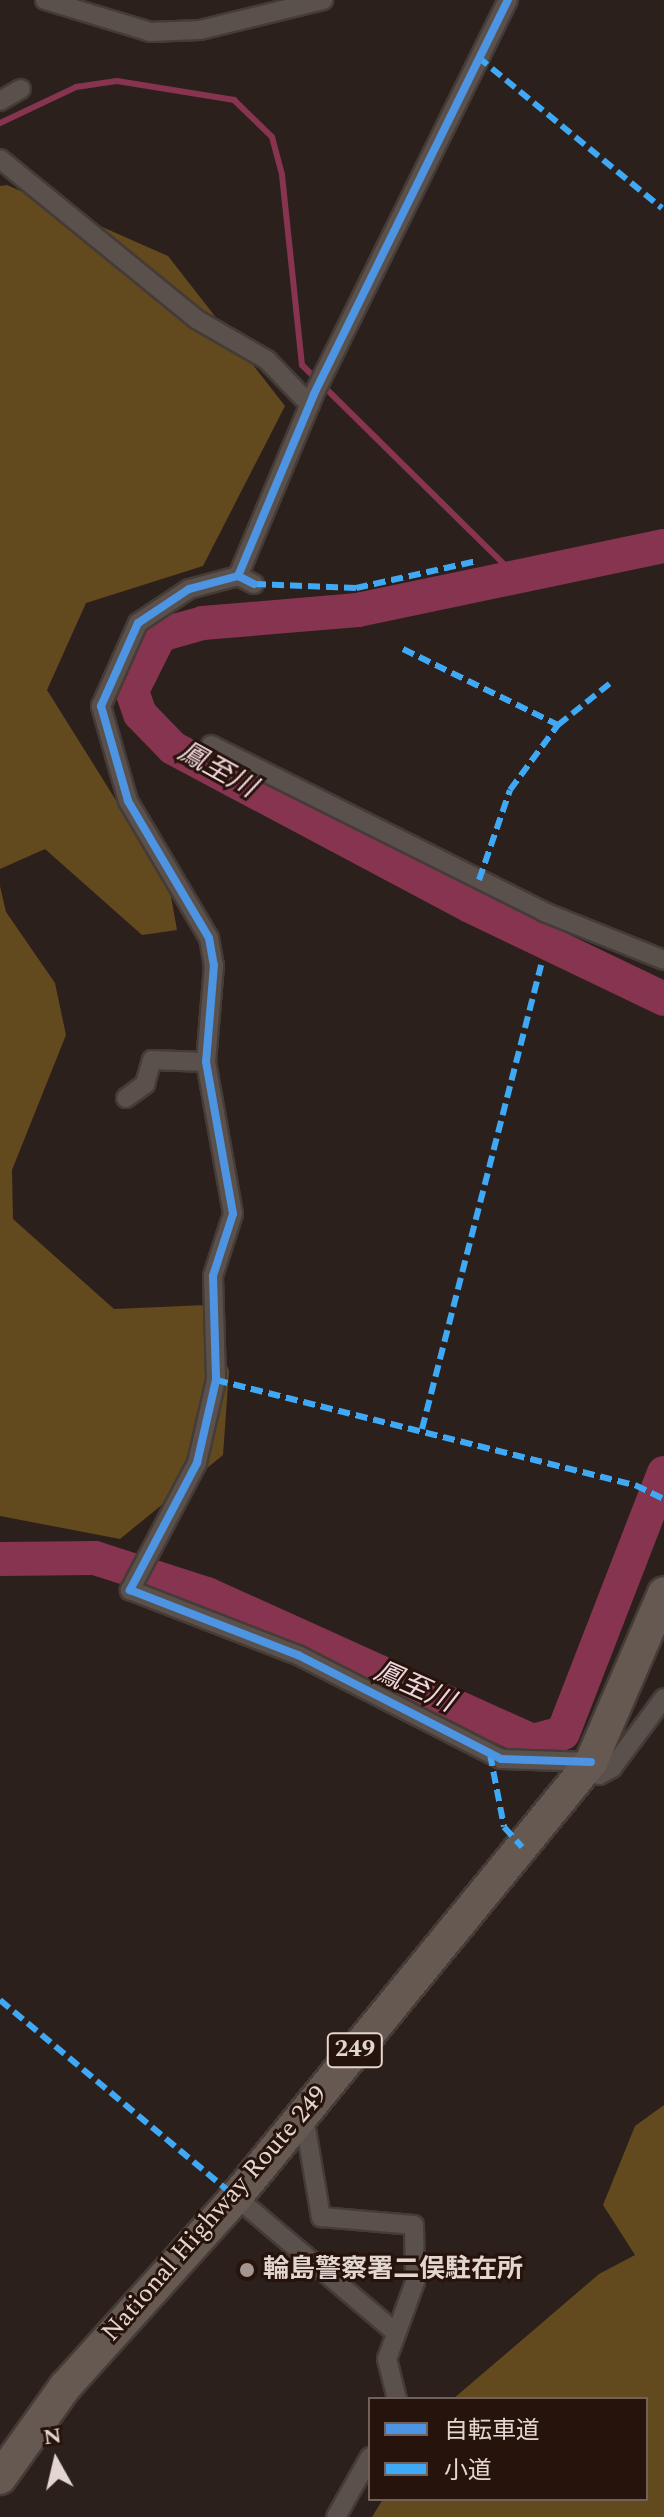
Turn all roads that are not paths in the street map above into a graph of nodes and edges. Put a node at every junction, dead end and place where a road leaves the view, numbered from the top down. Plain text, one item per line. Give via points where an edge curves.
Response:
1 (45, 0) edge
2 (323, 0) edge
3 (508, 0) edge
4 (21, 89) dead end
5 (0, 101) edge
6 (0, 159) edge
7 (312, 400) junction
8 (211, 745) dead end
9 (664, 960) edge
10 (206, 1062) junction
11 (126, 1098) dead end
12 (662, 1602) edge
13 (664, 1698) edge
14 (588, 1765) junction
15 (303, 2111) junction
16 (236, 2197) junction
17 (394, 2331) junction
18 (396, 2397) edge
19 (368, 2461) edge
20 (0, 2478) edge
21 (336, 2517) edge

1 - 2 street via 150,32 200,30
3 - 7 street
4 - 5 street
6 - 7 street via 196,319 267,360
7 - 10 street via 246,580 189,589 138,623 101,706 128,801 209,938 214,965
8 - 9 street via 544,912
10 - 11 street via 152,1060 145,1084
10 - 14 street via 233,1214 213,1276 216,1380 197,1463 130,1590 142,1599 298,1655 501,1759
12 - 14 highway, National Highway Route 249 / 249
13 - 14 street via 612,1768 599,1775
14 - 15 highway, National Highway Route 249 / 249
15 - 16 highway, National Highway Route 249 / 249
15 - 17 street via 321,2217 414,2225 415,2282
16 - 17 street
16 - 20 highway, National Highway Route 249 / 249 via 65,2387
17 - 18 street via 387,2359
19 - 21 street

